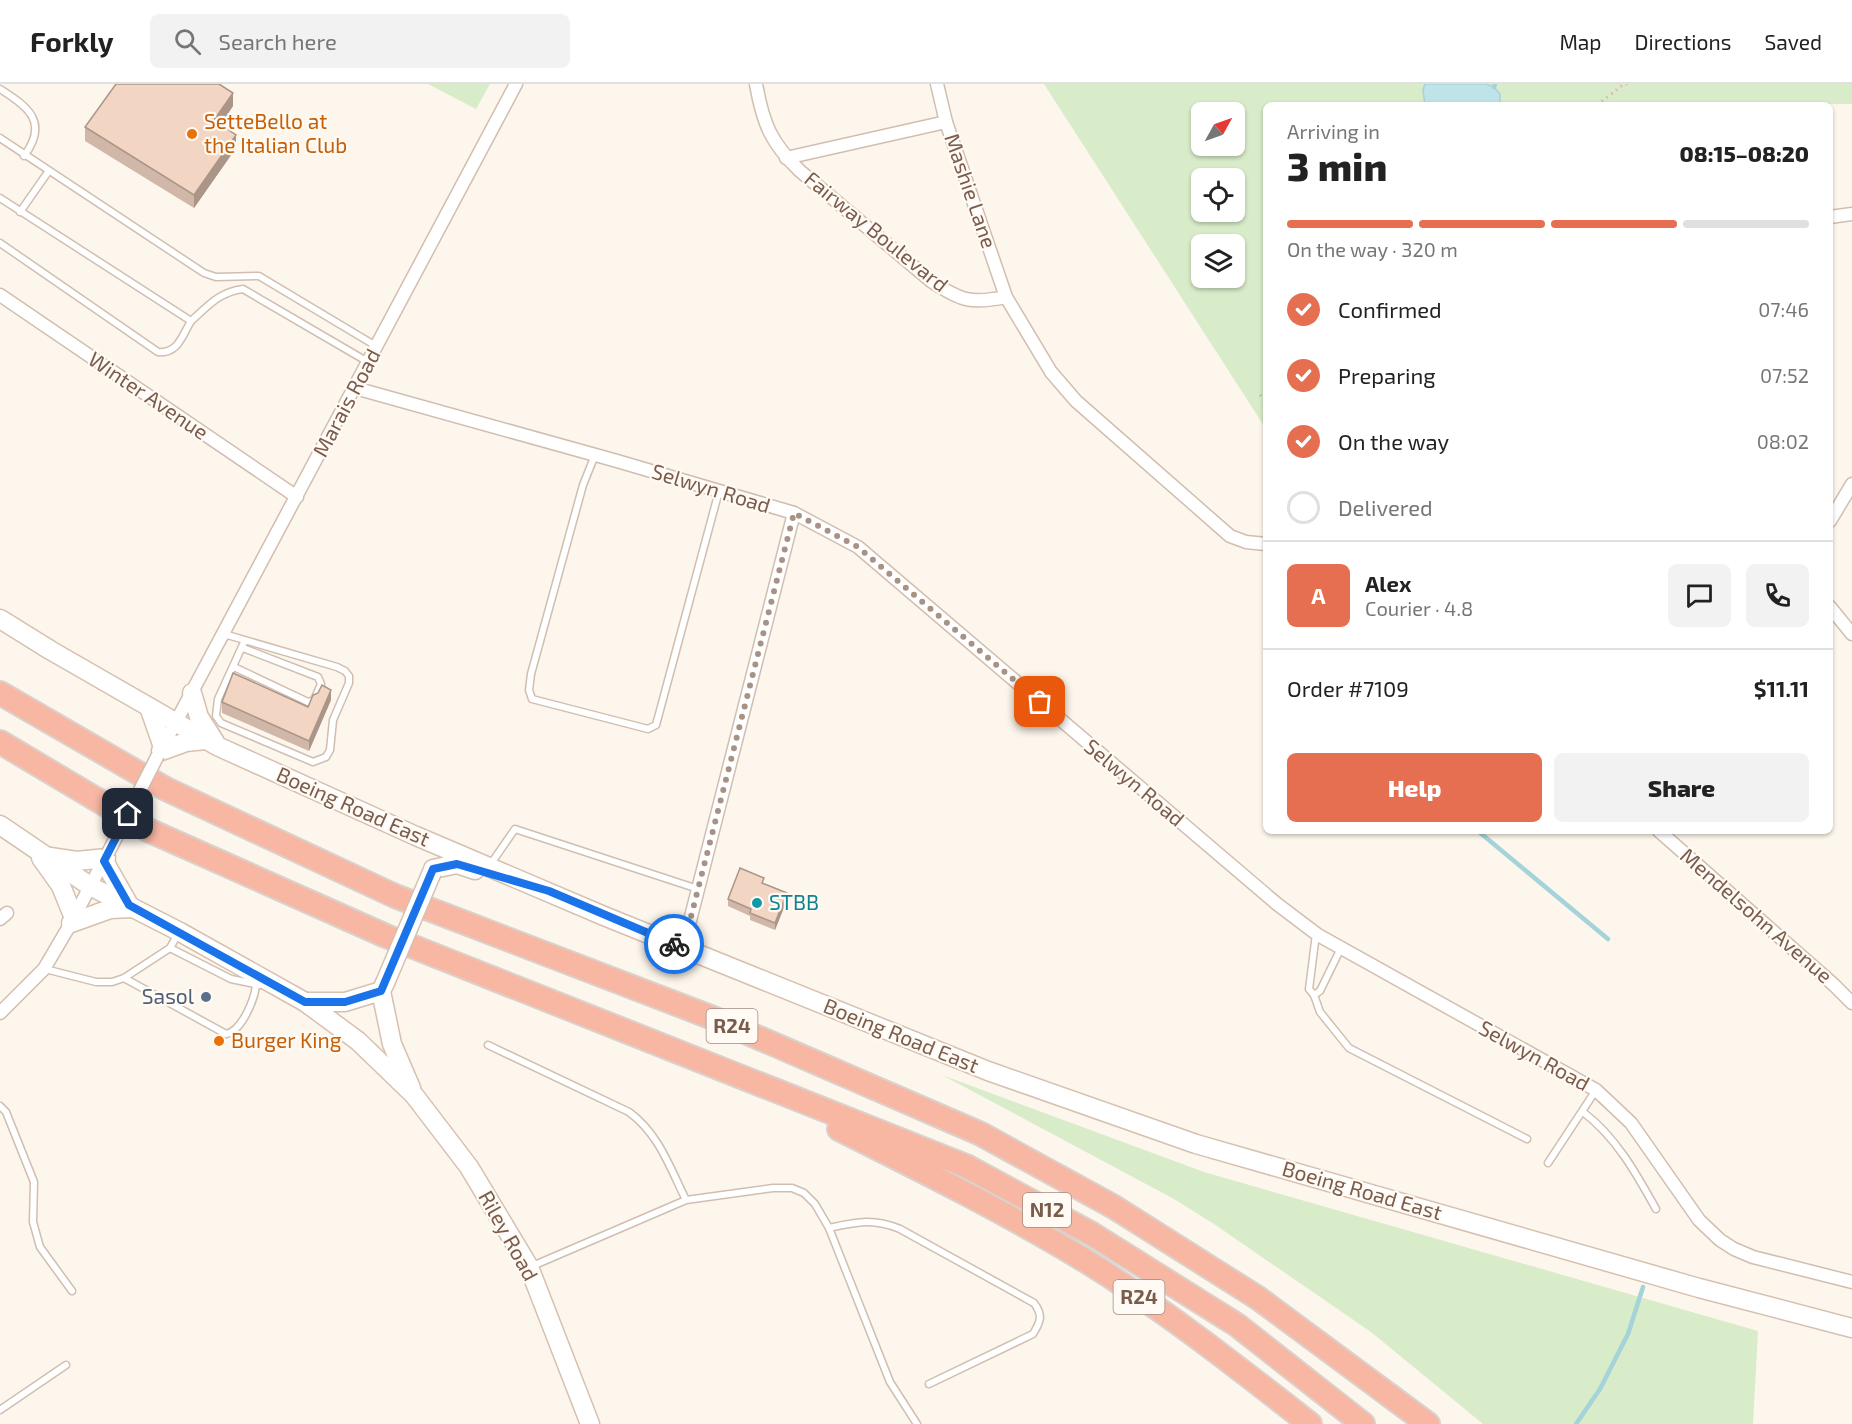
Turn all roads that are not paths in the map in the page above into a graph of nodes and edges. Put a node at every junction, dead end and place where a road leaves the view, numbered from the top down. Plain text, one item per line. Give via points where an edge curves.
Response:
1 (516, 84) edge
2 (756, 84) edge
3 (937, 84) edge
4 (0, 89) edge
5 (946, 122) junction
6 (0, 138) edge
7 (24, 156) junction
8 (786, 158) junction
9 (48, 172) junction
10 (0, 198) edge
11 (20, 212) junction
12 (1852, 214) edge
13 (1833, 217) edge
14 (0, 243) edge
15 (0, 295) edge
16 (1006, 297) junction
17 (191, 321) junction
18 (376, 346) junction
19 (368, 362) junction
20 (355, 388) junction
21 (595, 455) junction
22 (1852, 484) edge
23 (719, 490) junction
24 (297, 497) junction
25 (794, 513) junction
26 (1833, 516) edge
27 (1263, 544) edge
28 (1833, 612) edge
29 (0, 619) edge
30 (224, 634) junction
31 (1852, 634) edge
32 (245, 640) junction
33 (243, 648) junction
34 (234, 668) junction
35 (0, 693) edge
36 (192, 693) junction
37 (148, 706) junction
38 (176, 721) junction
39 (0, 742) edge
40 (211, 743) junction
41 (160, 751) junction
42 (0, 825) edge
43 (1662, 834) edge
44 (416, 836) junction
45 (40, 853) junction
46 (106, 857) junction
47 (489, 867) junction
48 (432, 870) junction
49 (90, 886) junction
50 (698, 889) junction
51 (549, 891) junction
52 (132, 907) junction
53 (73, 920) junction
54 (180, 932) junction
55 (1316, 933) junction
56 (170, 948) junction
57 (683, 948) junction
58 (1341, 948) junction
59 (44, 969) junction
60 (124, 978) junction
61 (265, 984) junction
62 (383, 987) junction
63 (1314, 996) junction
64 (305, 1002) junction
65 (1852, 1003) edge
66 (0, 1013) edge
67 (488, 1045) dead end
68 (696, 1058) junction
69 (1596, 1090) junction
70 (414, 1095) junction
71 (0, 1106) edge
72 (1583, 1112) junction
73 (1527, 1139) dead end
74 (1548, 1163) dead end
75 (686, 1200) junction
76 (1656, 1209) dead end
77 (829, 1228) junction
78 (529, 1267) junction
79 (1852, 1282) edge
80 (72, 1291) dead end
81 (1852, 1328) edge
82 (66, 1365) dead end
83 (929, 1384) dead end
84 (0, 1410) edge
85 (590, 1424) edge
86 (917, 1424) edge
87 (1310, 1424) edge
88 (1363, 1424) edge
89 (1428, 1424) edge

1 - 18 street, Marais Road
2 - 8 street, Fairway Boulevard via 761,114
3 - 5 street, Mashie Lane
4 - 7 lane via 33,115 34,143
5 - 8 street
5 - 16 street, Mashie Lane
6 - 7 lane
7 - 9 lane
8 - 16 street, Fairway Boulevard via 949,293 981,302
9 - 11 lane
9 - 18 lane via 204,273 216,277 259,276
10 - 11 lane
11 - 17 lane
12 - 13 street
14 - 17 lane via 158,352 175,349
15 - 24 street, Winter Avenue
16 - 27 street via 1051,372 1076,401 1230,536
17 - 19 lane via 214,300 229,291 243,289
18 - 19 street, Marais Road
19 - 20 street, Marais Road
20 - 21 street, Selwyn Road
20 - 24 street, Marais Road
21 - 23 street, Selwyn Road
21 - 23 lane via 583,485 531,674 532,699 648,729 656,725
22 - 26 street
23 - 25 street, Selwyn Road
24 - 30 street, Marais Road
25 - 50 street
25 - 55 street, Selwyn Road via 858,547
28 - 31 street
29 - 37 main road, Boeing Road East
30 - 32 lane
30 - 36 street, Marais Road
32 - 33 lane
32 - 34 lane via 345,671 349,676 333,720 326,757 313,762 221,723 215,708
33 - 34 lane
33 - 34 lane via 318,677 321,684 314,700 308,702
35 - 89 highway, R24 via 166,789 395,896 713,1018 981,1134 1114,1207 1258,1298
36 - 38 street, Marais Road
36 - 40 main road
37 - 38 main road, Boeing Road East
37 - 41 main road
38 - 40 main road, Boeing Road East
38 - 41 street, Marais Road
39 - 68 highway, R24 via 148,830 386,936
40 - 41 main road via 186,742
40 - 44 main road, Boeing Road East
41 - 46 street, Marais Road, bridge
42 - 45 main road
43 - 65 street, Mendelsohn Avenue
44 - 47 main road, Boeing Road East
44 - 48 main road
45 - 46 main road via 77,861
45 - 49 main road
45 - 53 main road via 61,886
46 - 49 street, Marais Road
46 - 52 main road
47 - 50 lane via 515,829
47 - 51 main road, Boeing Road East
48 - 51 main road via 457,864
48 - 62 main road, bridge
49 - 52 main road
49 - 53 street, Marais Road
50 - 57 street
51 - 57 main road, Boeing Road East
52 - 53 main road
52 - 54 main road
53 - 59 street, Marais Road
54 - 56 lane
54 - 61 main road
55 - 58 street, Selwyn Road
55 - 63 lane via 1309,989
56 - 60 lane
56 - 61 lane via 242,982
57 - 81 main road, Boeing Road East via 988,1071 1196,1144
58 - 63 lane
58 - 69 street, Selwyn Road
59 - 60 lane via 106,983
59 - 66 street, Marais Road
60 - 61 lane via 226,1034 234,1032
61 - 64 main road
62 - 64 main road via 345,1002
62 - 70 main road via 392,1044
63 - 73 lane via 1320,1012 1349,1048
64 - 70 main road via 358,1041
67 - 75 lane via 644,1122
68 - 87 highway, R24 via 957,1188 1082,1258 1211,1346
68 - 88 highway, N12 via 966,1166 1092,1234 1238,1325
69 - 72 lane
69 - 79 street, Selwyn Road via 1631,1123 1699,1220 1720,1240 1753,1257
70 - 78 main road, Riley Road via 469,1167
71 - 80 lane via 6,1112 34,1182 33,1222 40,1247
72 - 74 lane
72 - 76 lane via 1601,1126 1631,1165
75 - 77 lane via 792,1188 815,1204
75 - 78 lane
77 - 83 lane via 884,1222 1034,1303 1040,1311 1041,1319 1033,1334
77 - 86 lane via 890,1382
78 - 85 main road, Riley Road
82 - 84 lane

